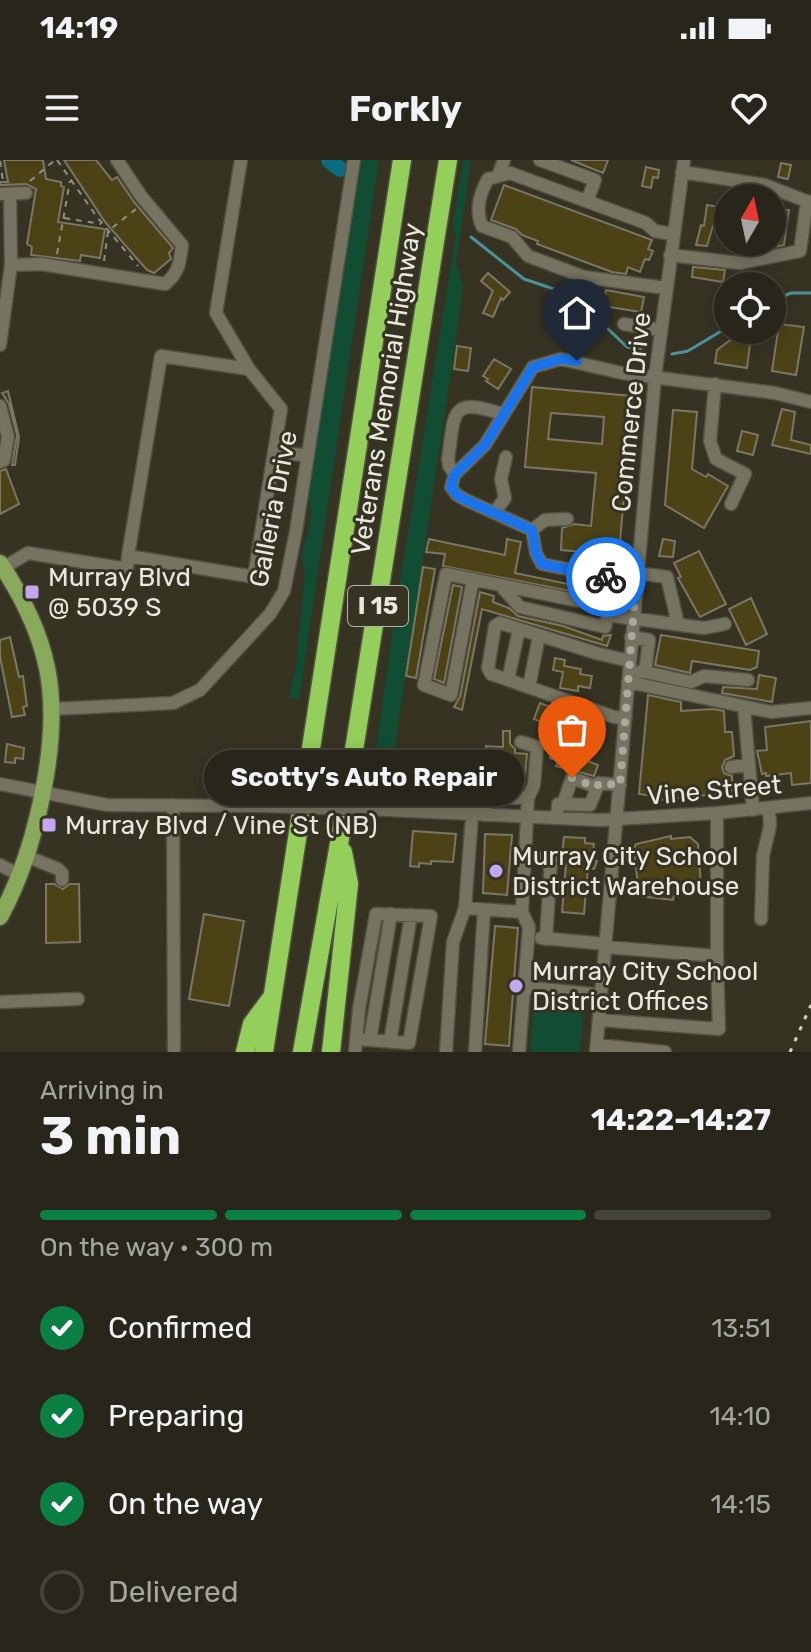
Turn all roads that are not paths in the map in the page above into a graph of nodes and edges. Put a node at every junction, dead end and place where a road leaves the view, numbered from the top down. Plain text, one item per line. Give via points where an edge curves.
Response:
1 (117, 160) edge
2 (241, 160) edge
3 (354, 160) edge
4 (402, 160) edge
5 (448, 160) edge
6 (504, 160) edge
7 (540, 160) edge
8 (669, 160) edge
9 (683, 165) edge
10 (498, 176) junction
11 (28, 187) road end
12 (4, 190) edge
13 (587, 201) junction
14 (809, 202) edge
15 (673, 234) junction
16 (670, 255) junction
17 (11, 265) junction
18 (4, 284) edge
19 (666, 288) junction
20 (624, 324) dead end
21 (660, 330) junction
22 (0, 345) edge
23 (249, 369) junction
24 (655, 377) junction
25 (715, 384) junction
26 (811, 402) edge
27 (0, 406) edge
28 (502, 414) junction
29 (274, 451) junction
30 (308, 456) junction
31 (506, 457) dead end
32 (0, 462) edge
33 (453, 481) junction
34 (731, 504) dead end
35 (494, 513) junction
36 (567, 519) dead end
37 (532, 530) junction
38 (128, 556) junction
39 (2, 566) edge
40 (637, 578) junction
41 (473, 579) junction
42 (500, 585) junction
43 (608, 615) junction
44 (633, 618) junction
45 (678, 624) junction
46 (725, 624) dead end
47 (519, 629) junction
48 (539, 636) junction
49 (631, 637) junction
50 (629, 671) junction
51 (645, 672) junction
52 (508, 680) junction
53 (748, 680) dead end
54 (529, 687) junction
55 (744, 707) junction
56 (811, 708) edge
57 (52, 709) junction
58 (625, 718) junction
59 (521, 742) dead end
60 (747, 742) junction
61 (733, 743) dead end
62 (749, 765) junction
63 (731, 767) dead end
64 (0, 784) edge
65 (620, 785) junction
66 (597, 787) junction
67 (42, 793) junction
68 (528, 798) junction
69 (811, 803) edge
70 (563, 804) junction
71 (173, 805) junction
72 (769, 808) junction
73 (753, 810) junction
74 (717, 813) junction
75 (478, 815) junction
76 (528, 817) junction
77 (557, 818) junction
78 (617, 819) junction
79 (340, 838) junction
80 (26, 856) junction
81 (526, 857) junction
82 (0, 865) edge
83 (20, 875) junction
84 (62, 880) dead end
85 (465, 908) junction
86 (484, 910) junction
87 (522, 912) junction
88 (411, 915) junction
89 (0, 917) edge
90 (761, 919) dead end
91 (528, 937) junction
92 (546, 939) junction
93 (606, 946) junction
94 (717, 956) junction
95 (524, 987) junction
96 (273, 995) junction
97 (601, 995) junction
98 (78, 999) dead end
99 (0, 1002) edge
100 (599, 1020) junction
101 (390, 1042) junction
102 (361, 1044) edge
103 (174, 1049) dead end
104 (597, 1049) edge
105 (245, 1052) edge
106 (264, 1052) edge
107 (302, 1052) edge
108 (331, 1052) edge
109 (446, 1052) edge
110 (475, 1052) edge
111 (519, 1052) edge
112 (665, 1052) edge

1 - 17 street via 182,245 174,277 165,284 41,264
2 - 23 street via 216,313
3 - 30 street, Galleria Drive
4 - 96 highway, Veterans Memorial Highway / I 15
5 - 79 highway, Veterans Memorial Highway / I 15
6 - 10 street
7 - 13 street via 595,180
8 - 9 street
9 - 14 street
9 - 15 street, Commerce Drive
10 - 13 street via 510,173
10 - 19 street via 483,188 477,215 482,226 512,237 528,256 584,277
11 - 12 street
12 - 17 street
13 - 15 street
14 - 16 street via 800,251 740,263
15 - 16 street, Commerce Drive
16 - 19 street, Commerce Drive
17 - 18 street
18 - 22 street
19 - 21 street, Commerce Drive
20 - 21 street
21 - 24 street, Commerce Drive
23 - 29 street via 281,409
23 - 38 street via 161,356
24 - 25 street
24 - 28 street via 577,361 546,361 533,367
24 - 40 street, Commerce Drive
25 - 26 street
25 - 34 street via 710,441 716,459 745,474
27 - 32 street via 8,437
28 - 33 street via 485,445
28 - 33 street via 470,406 456,413 448,459
29 - 30 street
29 - 38 street via 254,577
30 - 57 street, Galleria Drive via 284,591 270,614 200,690 173,703
31 - 35 street via 501,479 505,498
33 - 35 street via 457,495
35 - 37 street
36 - 37 street via 545,520
37 - 40 street via 542,564
38 - 39 street via 127,569 28,553
39 - 57 main road via 22,596 40,640
40 - 44 street, Commerce Drive
40 - 45 street via 667,577
41 - 41 street via 446,574 424,685 451,695
41 - 42 street
42 - 43 street via 609,607
42 - 43 street via 520,607 605,627
43 - 44 street
44 - 45 street
44 - 49 street, Commerce Drive
45 - 46 street
47 - 48 street
47 - 52 street
47 - 52 street via 495,626 488,668
48 - 50 street
48 - 54 street
49 - 50 street, Commerce Drive
49 - 51 street via 649,640
50 - 51 street
50 - 55 street
50 - 58 street, Commerce Drive
51 - 53 street via 691,682 704,676
52 - 54 street
54 - 58 street
55 - 56 street via 771,712
55 - 60 street
57 - 67 main road
58 - 65 street, Commerce Drive
59 - 68 street via 537,747
60 - 61 street
60 - 62 street
62 - 63 street
62 - 73 street
64 - 67 street, Vine Street
65 - 66 street
65 - 78 street, Commerce Drive
66 - 70 street via 590,805
66 - 70 street via 572,778
67 - 71 street, Vine Street via 107,805
67 - 80 main road
68 - 75 street via 484,797
68 - 76 street
69 - 72 street, Vine Street
70 - 77 street via 558,804
71 - 75 street, Vine Street, bridge
71 - 103 street
72 - 73 street, Vine Street
72 - 90 street
73 - 74 street, Vine Street
74 - 78 street, Vine Street
74 - 94 street
75 - 76 street, Vine Street
75 - 85 street
76 - 77 street, Vine Street
76 - 81 street
77 - 78 street, Vine Street
78 - 93 street, Commerce Drive
79 - 107 highway, Veterans Memorial Highway / I 15
79 - 108 highway via 349,884
80 - 83 main road
80 - 84 street via 58,869
81 - 87 street
81 - 92 street via 551,859
82 - 83 street
83 - 89 main road
85 - 86 street
85 - 109 street via 453,942
86 - 87 street
86 - 110 street
87 - 91 street
88 - 101 street
88 - 101 street via 431,916 409,1043
88 - 102 street via 376,914
91 - 92 street
91 - 95 street
92 - 93 street
93 - 94 street
93 - 97 street, Commerce Drive
94 - 100 street via 719,1029
95 - 97 street
95 - 111 street
96 - 105 highway via 252,1024
96 - 106 highway, Veterans Memorial Highway / I 15
97 - 100 street, Commerce Drive
98 - 99 street
100 - 104 street, Commerce Drive
101 - 102 street
104 - 112 street

